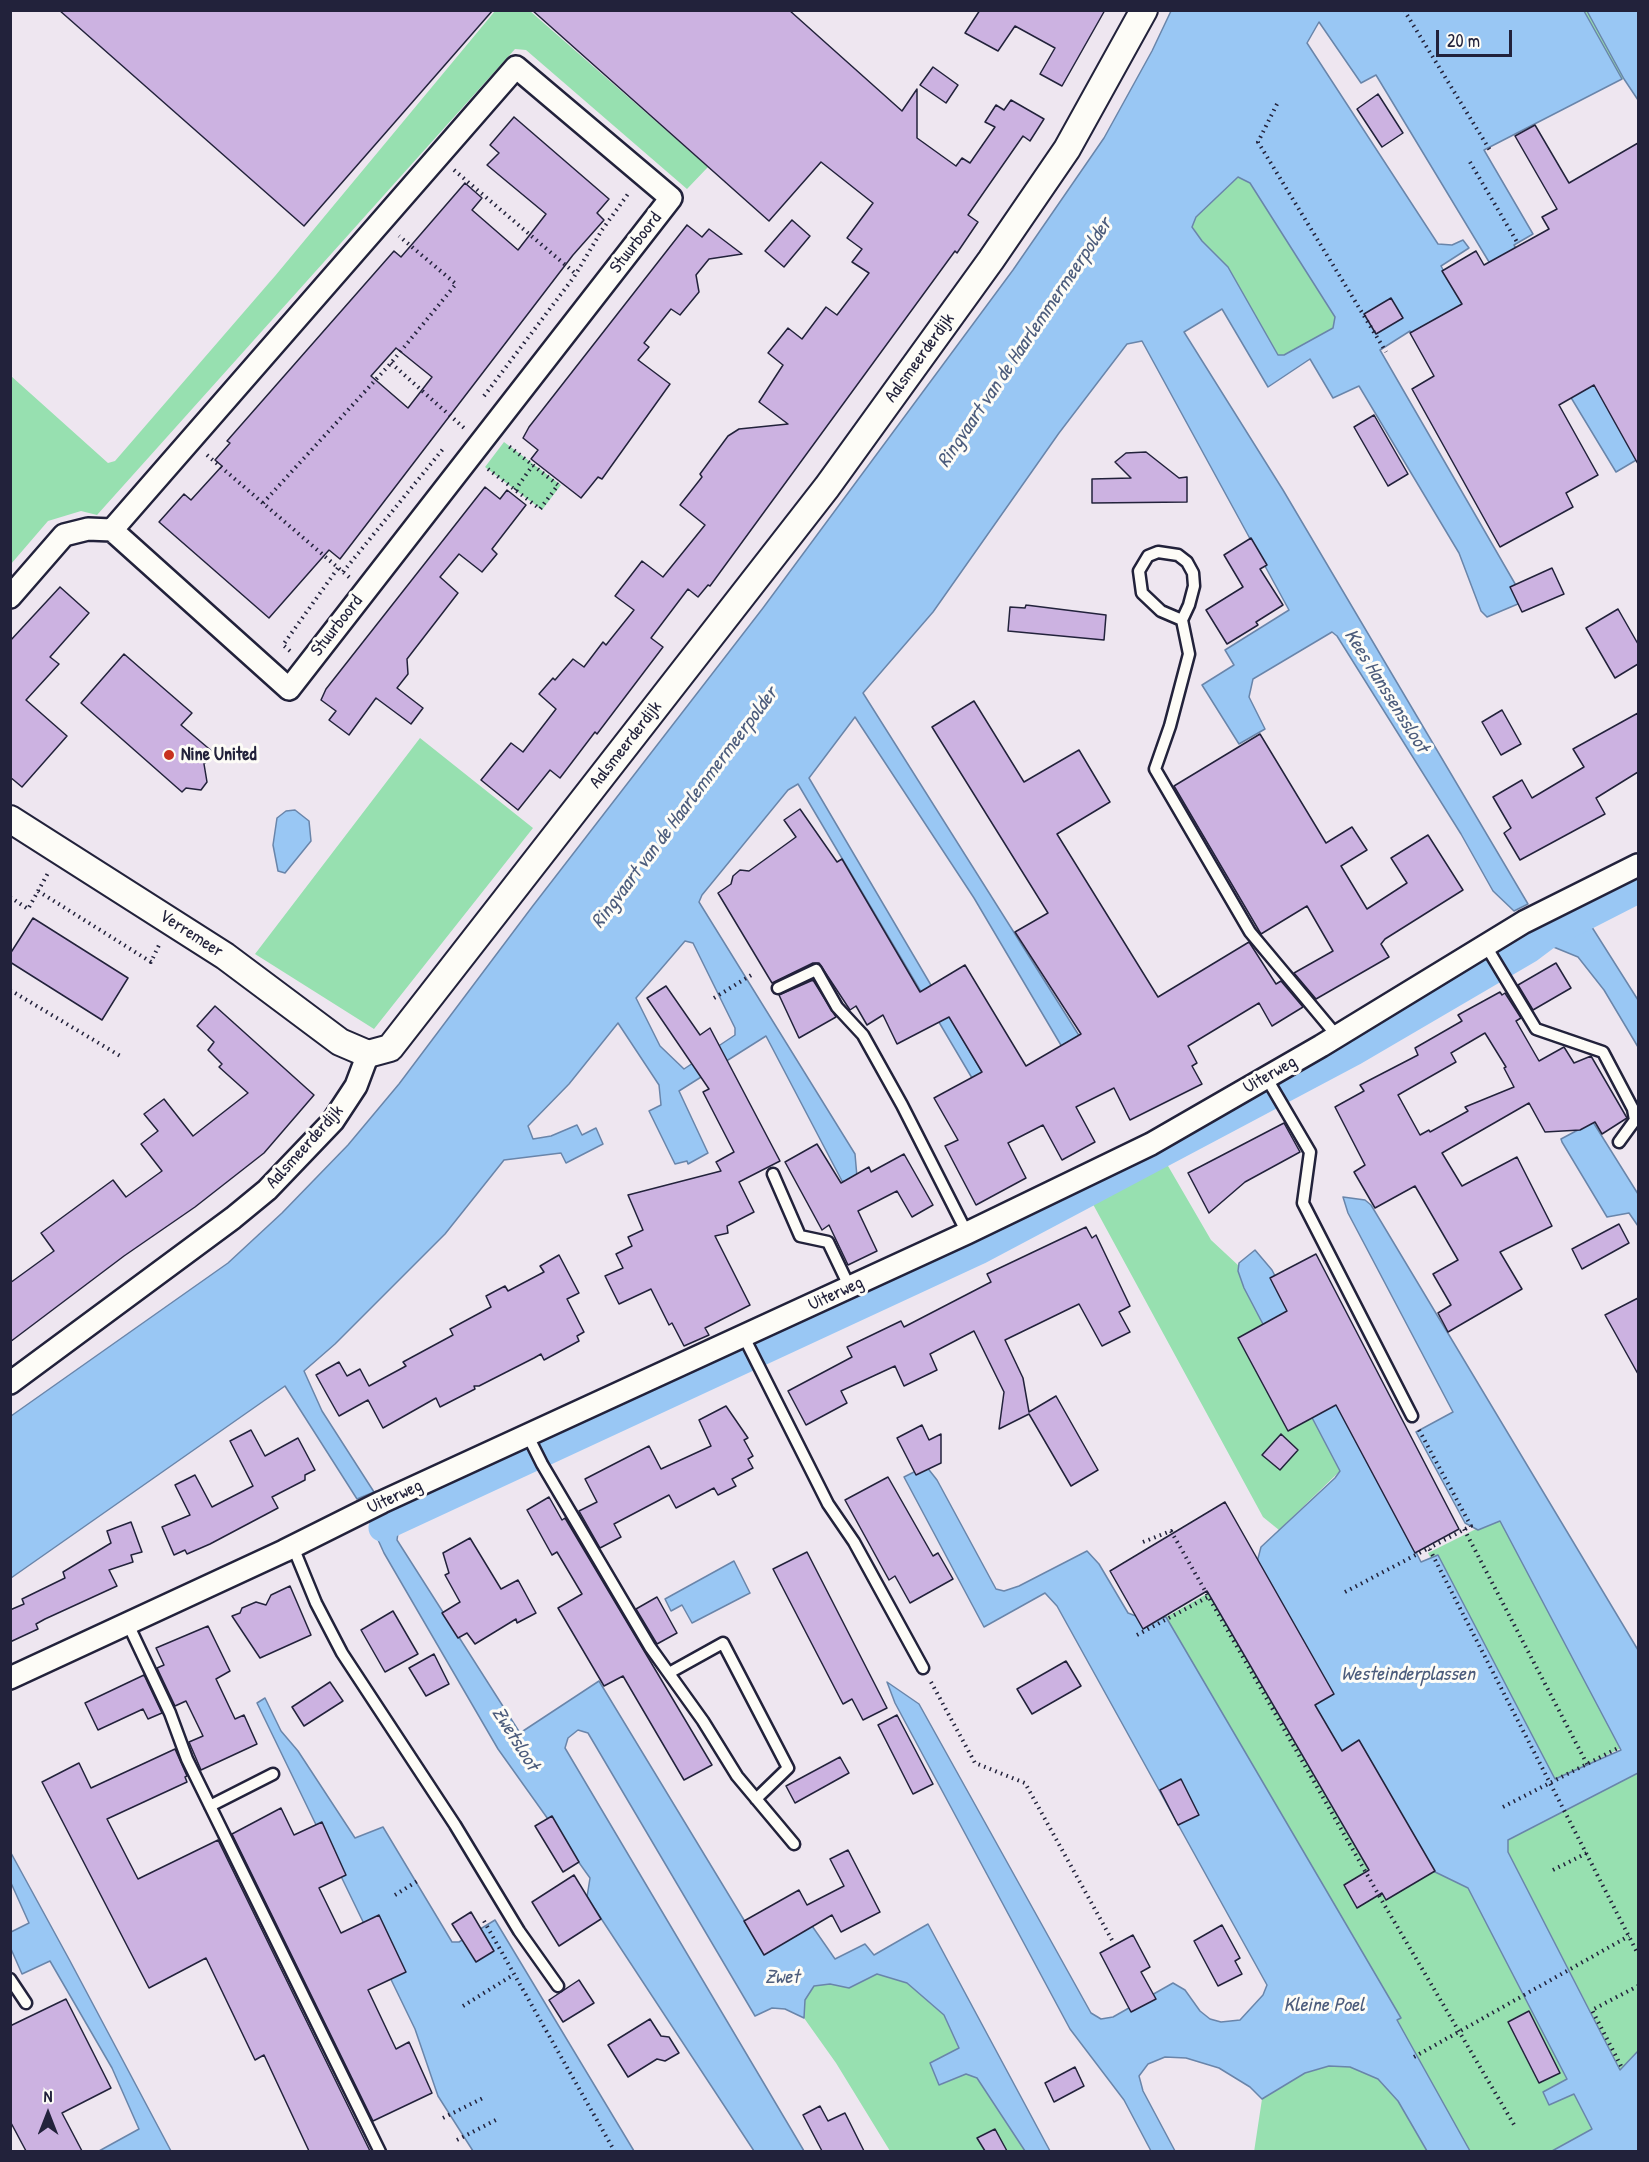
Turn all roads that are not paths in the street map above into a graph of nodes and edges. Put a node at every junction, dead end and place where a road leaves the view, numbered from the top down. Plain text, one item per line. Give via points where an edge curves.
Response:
1 (1144, 10) edge
2 (112, 530) junction
3 (10, 597) edge
4 (1182, 620) junction
5 (10, 819) edge
6 (1638, 865) edge
7 (1490, 952) junction
8 (778, 988) dead end
9 (1337, 1036) junction
10 (368, 1054) junction
11 (1270, 1083) junction
12 (1619, 1142) dead end
13 (773, 1174) dead end
14 (967, 1233) junction
15 (850, 1288) junction
16 (747, 1342) junction
17 (10, 1383) edge
18 (1412, 1416) dead end
19 (530, 1442) junction
20 (293, 1547) junction
21 (127, 1622) junction
22 (923, 1668) road end
23 (669, 1673) junction
24 (10, 1678) edge
25 (273, 1774) dead end
26 (756, 1799) junction
27 (210, 1806) junction
28 (794, 1844) dead end
29 (10, 1979) edge
30 (558, 1986) dead end
31 (26, 2003) dead end
32 (380, 2151) edge

1 - 10 street, Aalsmeerderdijk via 1067,149 827,487 390,1048
2 - 2 street, Stuurboord via 289,689 671,198 516,67
2 - 3 street via 88,529 64,535
4 - 4 lane via 1194,586 1193,573 1178,555 1168,552 1148,556 1139,571 1142,593 1161,611
4 - 9 lane via 1189,654 1155,769 1250,932
5 - 10 street, Verremeer via 225,956 340,1042
6 - 7 street, Uiterweg via 1532,918
7 - 9 street, Uiterweg
7 - 12 lane via 1536,1029 1603,1052 1634,1109 1635,1120
8 - 14 lane via 816,970 837,1007 863,1035
9 - 11 street, Uiterweg
10 - 17 street, Aalsmeerderdijk via 356,1086 333,1121 267,1190
11 - 14 street, Uiterweg
11 - 18 lane via 1310,1152 1303,1203
13 - 15 lane via 800,1236 828,1242
14 - 15 street, Uiterweg
15 - 16 street, Uiterweg
16 - 19 street, Uiterweg
16 - 22 lane via 828,1504 854,1542
19 - 20 street, Uiterweg via 382,1502
19 - 23 lane
20 - 21 street, Uiterweg
20 - 30 lane via 342,1653
21 - 24 street, Uiterweg
21 - 27 lane
23 - 26 lane
23 - 26 lane via 723,1643 788,1768
25 - 27 lane
26 - 28 lane
27 - 32 lane
29 - 31 lane

